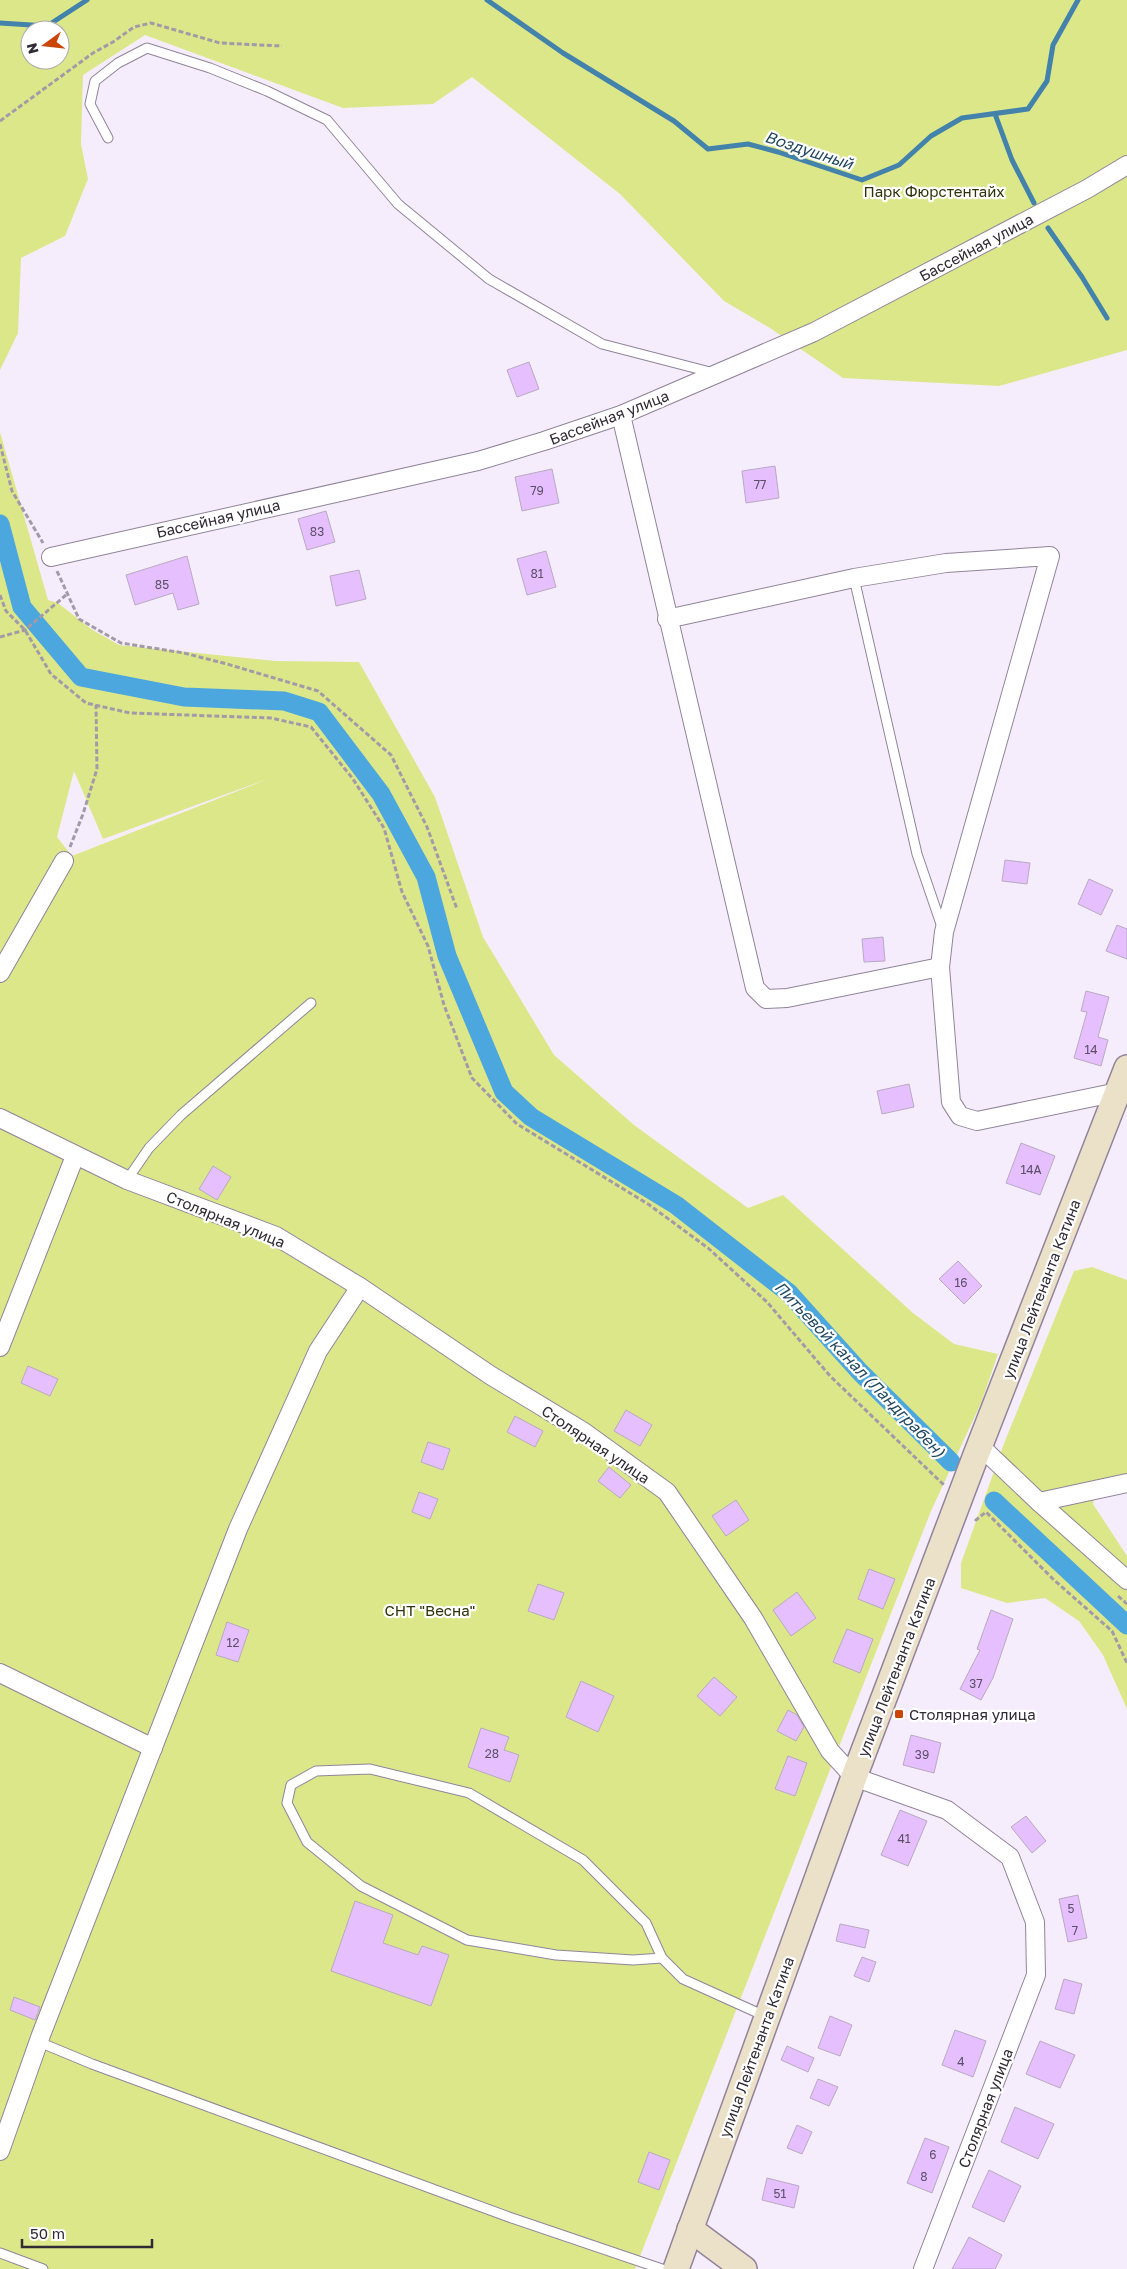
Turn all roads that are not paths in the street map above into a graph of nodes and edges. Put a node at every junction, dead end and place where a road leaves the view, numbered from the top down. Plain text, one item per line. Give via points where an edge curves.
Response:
1 (108, 138) dead end
2 (1127, 165) edge
3 (717, 374) junction
4 (622, 415) junction
5 (51, 557) road end
6 (854, 578) junction
7 (667, 619) junction
8 (64, 861) road end
9 (944, 932) junction
10 (940, 967) junction
11 (0, 972) edge
12 (311, 1003) dead end
13 (1127, 1068) edge
14 (1118, 1092) junction
15 (0, 1118) edge
16 (75, 1156) junction
17 (127, 1180) junction
18 (360, 1287) junction
19 (0, 1347) edge
20 (980, 1446) junction
21 (1127, 1483) edge
22 (1040, 1502) junction
23 (1127, 1580) edge
24 (0, 1672) edge
25 (153, 1748) junction
26 (854, 1777) junction
27 (662, 1958) junction
28 (767, 2017) junction
29 (39, 2042) junction
30 (0, 2151) edge
31 (690, 2230) junction
32 (0, 2253) edge
33 (43, 2269) edge
34 (662, 2269) edge
35 (676, 2269) edge
36 (744, 2269) edge
37 (923, 2269) edge

1 - 3 lane via 90,104 94,80 118,63 147,48 210,68 327,120 398,204 489,279 602,344
2 - 3 street, Бассейная улица via 814,332
3 - 4 street, Бассейная улица
4 - 5 street, Бассейная улица via 478,461
4 - 7 street
6 - 7 street
6 - 9 lane via 917,854
6 - 9 street via 946,563 1050,556
7 - 10 street via 755,988 766,999 787,998
8 - 11 street
9 - 10 street
10 - 14 street via 951,1102 960,1116 977,1121
12 - 17 lane via 181,1115 150,1148
13 - 14 street, улица Лейтенанта Катина
14 - 20 street, улица Лейтенанта Катина
15 - 16 street, Столярная улица
16 - 17 street, Столярная улица
16 - 19 street
17 - 18 street, Столярная улица via 276,1236
18 - 25 street via 318,1351 250,1502
18 - 26 street, Столярная улица via 490,1375 584,1432 667,1492 753,1618 830,1752
20 - 22 street
20 - 26 street, улица Лейтенанта Катина
21 - 22 street
22 - 23 street
24 - 25 street
25 - 29 street
26 - 28 street, улица Лейтенанта Катина
26 - 37 street, Столярная улица via 947,1810 1010,1857 1034,1922 1036,1975
27 - 27 lane via 646,1923 583,1860 469,1793 370,1769 316,1771 292,1785 287,1803 307,1842 360,1886 467,1940 556,1955 633,1960
27 - 28 lane via 683,1979
28 - 31 street, улица Лейтенанта Катина
29 - 30 street
29 - 34 lane via 509,2217
31 - 35 street, улица Лейтенанта Катина
31 - 36 street
32 - 33 lane

